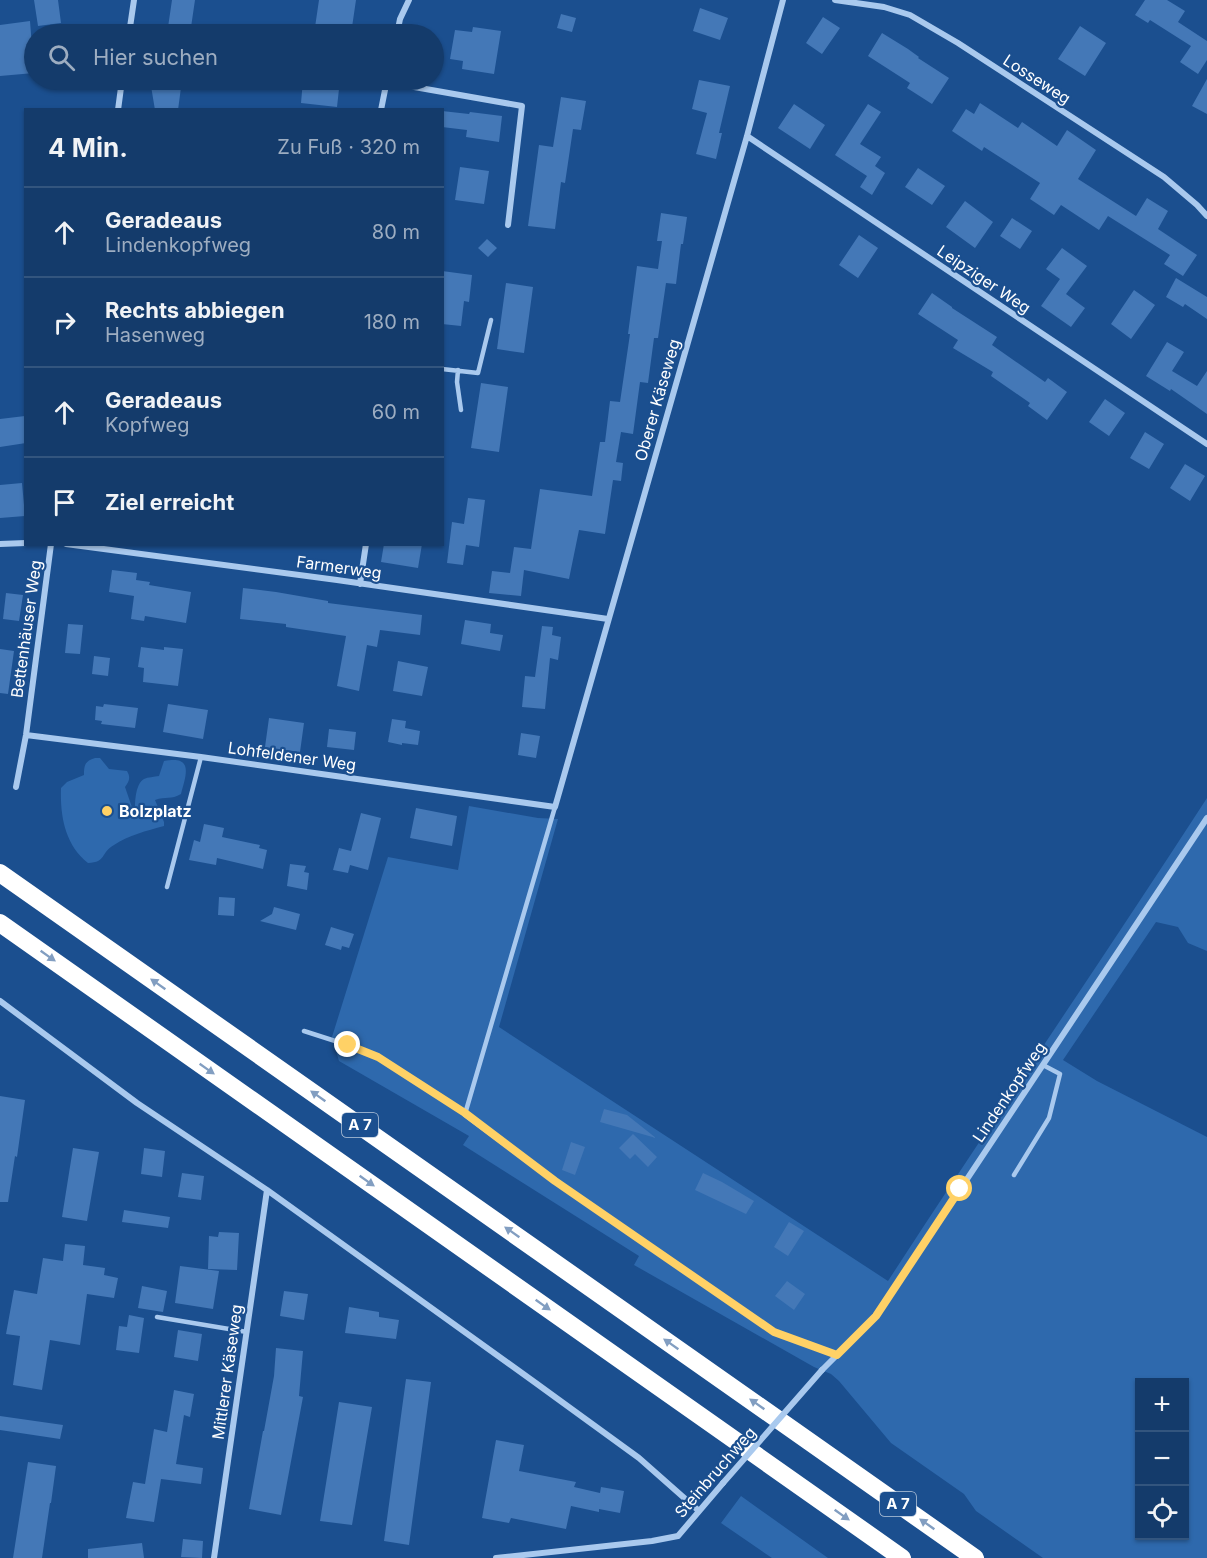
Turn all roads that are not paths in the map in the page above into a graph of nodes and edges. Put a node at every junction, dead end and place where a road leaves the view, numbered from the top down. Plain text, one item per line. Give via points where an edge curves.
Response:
1 (134, 0) edge
2 (409, 0) edge
3 (783, 0) edge
4 (835, 0) edge
5 (130, 24) edge
6 (399, 24) edge
7 (121, 90) edge
8 (384, 90) edge
9 (435, 90) edge
10 (118, 108) edge
11 (381, 108) edge
12 (747, 136) junction
13 (1207, 216) edge
14 (508, 225) dead end
15 (491, 320) dead end
16 (444, 369) edge
17 (458, 370) junction
18 (461, 410) dead end
19 (1207, 444) edge
20 (24, 543) edge
21 (0, 544) edge
22 (51, 546) edge
23 (81, 546) edge
24 (366, 546) edge
25 (360, 584) junction
26 (608, 620) junction
27 (26, 735) junction
28 (201, 757) junction
29 (16, 787) dead end
30 (555, 807) junction
31 (1207, 818) edge
32 (0, 873) edge
33 (167, 887) dead end
34 (0, 923) edge
35 (0, 1000) edge
36 (304, 1031) dead end
37 (1043, 1065) junction
38 (465, 1113) junction
39 (1014, 1175) dead end
40 (267, 1190) junction
41 (157, 1317) dead end
42 (247, 1332) junction
43 (837, 1355) junction
44 (822, 1370) joint
45 (699, 1511) junction
46 (584, 1548) junction
47 (214, 1558) edge
48 (496, 1558) edge
49 (585, 1558) edge
50 (902, 1558) edge
51 (975, 1558) edge

1 - 5 street
2 - 6 street
3 - 12 street, Oberer Käseweg
4 - 13 street, Losseweg via 910,15 1164,177
7 - 10 street
8 - 11 street
9 - 14 street via 522,106
12 - 19 street, Leipziger Weg
12 - 26 street, Oberer Käseweg
15 - 17 lane via 478,373
16 - 17 lane
17 - 18 lane
20 - 21 street
22 - 27 street, Bettenhäuser Weg
23 - 25 street, Farmerweg
24 - 25 street
25 - 26 street, Farmerweg
26 - 30 street, Oberer Käseweg
27 - 28 street, Lohfeldener Weg
27 - 29 street, Bettenhäuser Weg
28 - 30 street, Lohfeldener Weg
28 - 33 lane
30 - 38 lane
31 - 37 street, Lindenkopfweg
51 -> 32 highway, A 7
34 -> 50 highway, A 7
35 - 40 street via 137,1103
36 - 38 lane via 378,1057
37 - 39 lane via 1060,1074 1049,1118
37 - 43 street, Lindenkopfweg via 876,1316
38 - 43 street via 555,1181 774,1332
40 - 42 street, Mittlerer Käseweg
40 - 45 street via 639,1458
41 - 42 lane
42 - 47 street, Mittlerer Käseweg
43 - 44 street, Lindenkopfweg
44 - 45 street, Steinbruchweg, bridge
45 - 46 street, Steinbruchweg via 678,1536
46 - 48 street, Steinbruchweg
46 - 49 street

